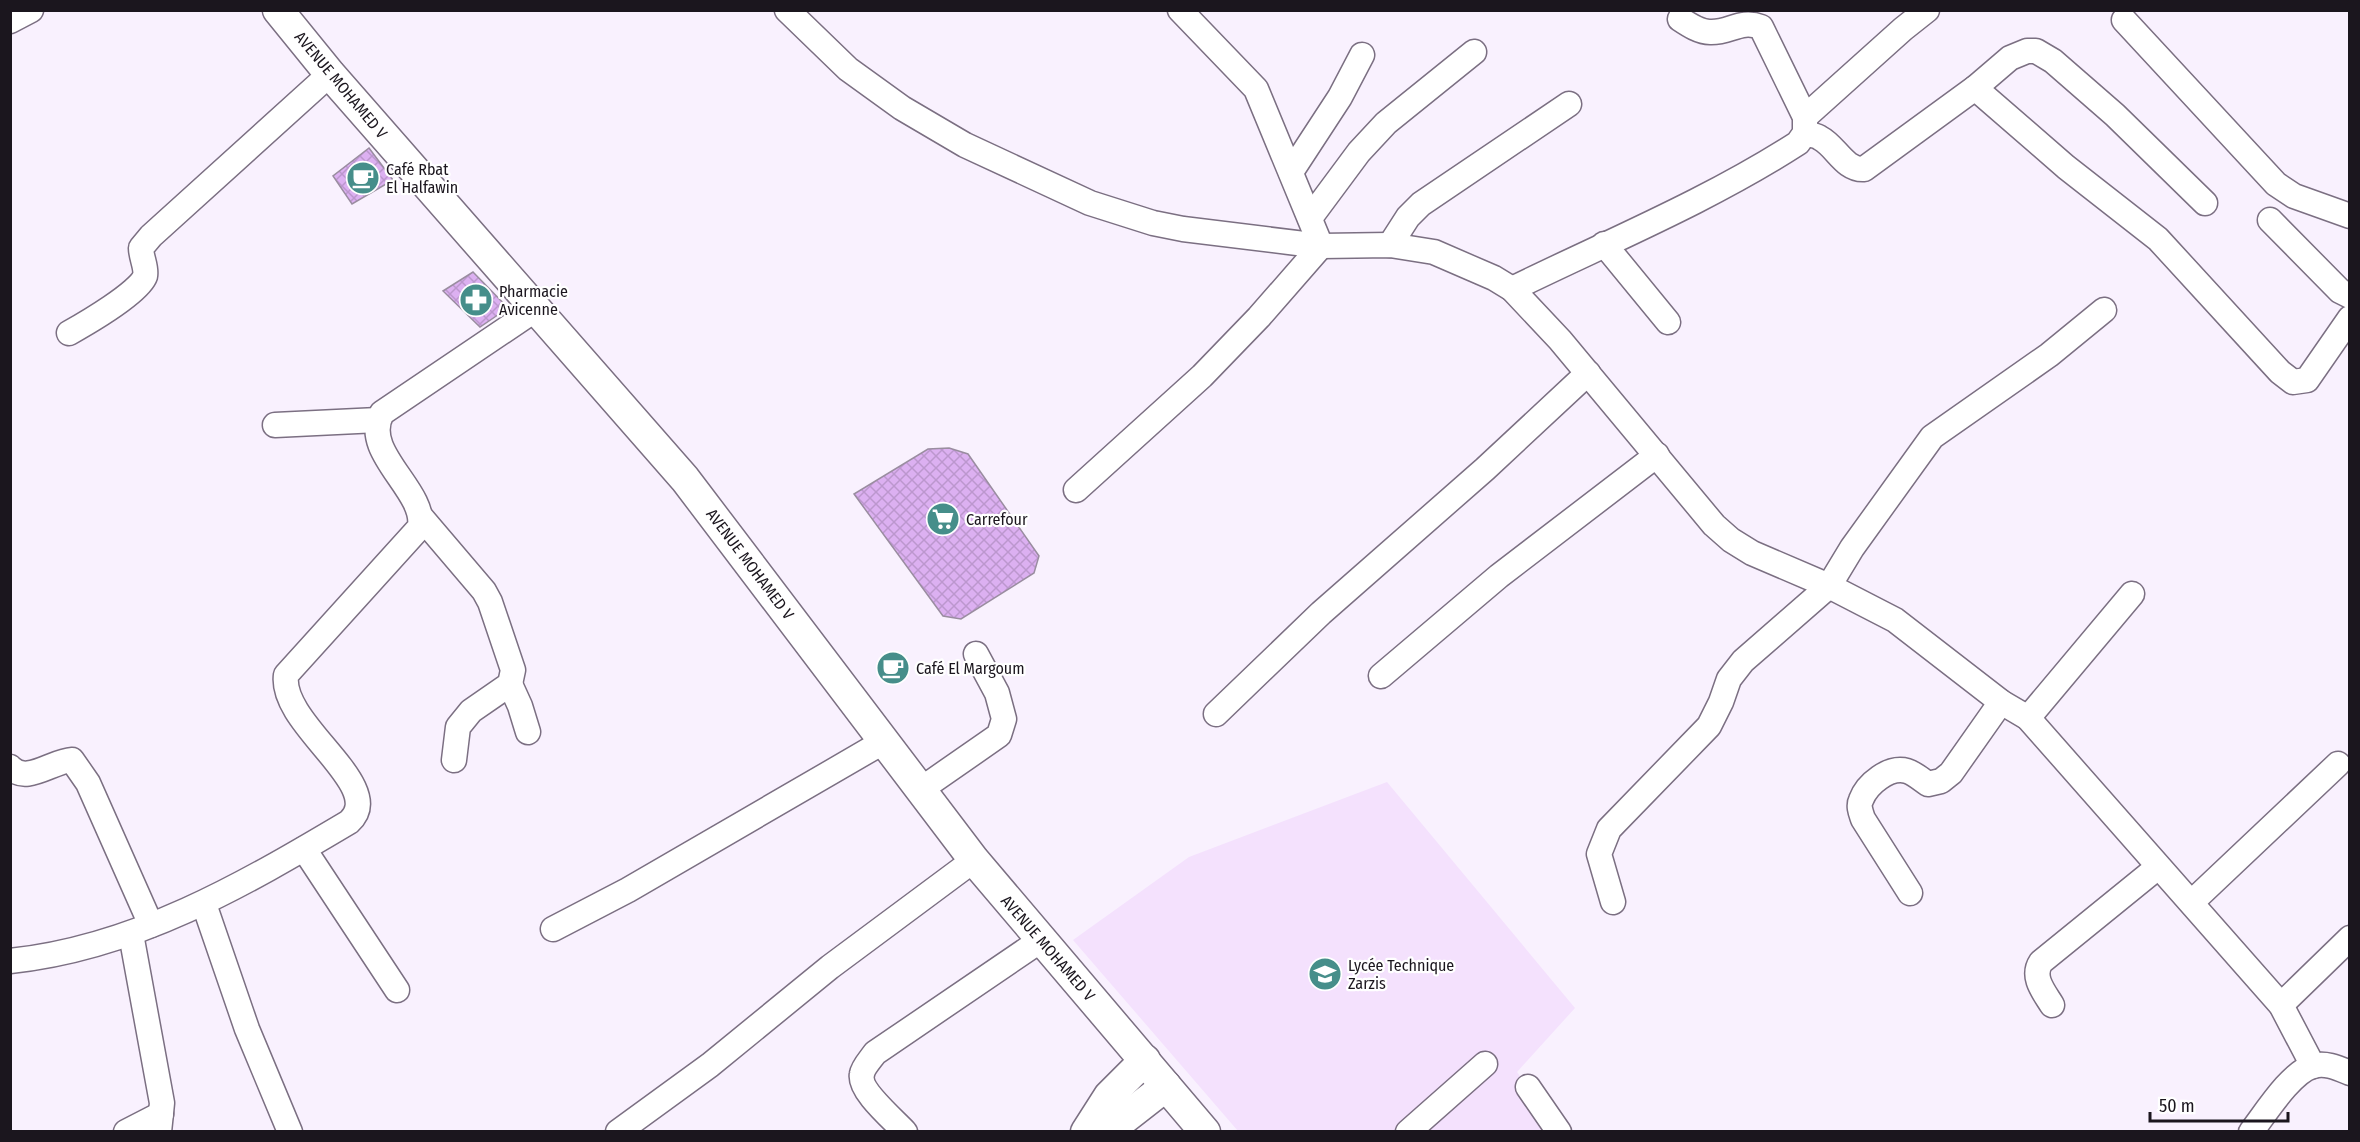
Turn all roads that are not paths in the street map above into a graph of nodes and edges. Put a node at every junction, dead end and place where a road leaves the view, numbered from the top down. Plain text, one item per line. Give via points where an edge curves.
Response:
1 (31, 10) edge
2 (279, 10) edge
3 (787, 10) edge
4 (1180, 10) edge
5 (1927, 10) edge
6 (1757, 17) edge
7 (1680, 19) dead end
8 (2124, 20) dead end
9 (10, 21) edge
10 (1474, 52) dead end
11 (1362, 55) dead end
12 (330, 74) junction
13 (1975, 88) junction
14 (1569, 104) dead end
15 (1805, 125) junction
16 (1291, 172) junction
17 (2205, 203) dead end
18 (2349, 216) edge
19 (1310, 219) junction
20 (2270, 220) dead end
21 (1604, 244) junction
22 (1390, 245) junction
23 (1321, 246) junction
24 (1512, 290) junction
25 (2349, 296) edge
26 (536, 309) junction
27 (2104, 310) dead end
28 (2349, 318) edge
29 (1668, 322) dead end
30 (69, 333) dead end
31 (1588, 373) junction
32 (378, 420) junction
33 (275, 425) dead end
34 (1657, 455) junction
35 (1076, 490) dead end
36 (422, 517) junction
37 (1829, 586) junction
38 (2132, 594) dead end
39 (976, 654) dead end
40 (1381, 676) dead end
41 (510, 684) junction
42 (2001, 702) junction
43 (1216, 714) dead end
44 (2028, 718) junction
45 (528, 732) dead end
46 (883, 742) junction
47 (454, 760) dead end
48 (2338, 764) dead end
49 (10, 767) edge
50 (920, 790) junction
51 (304, 849) junction
52 (974, 861) junction
53 (2158, 867) junction
54 (1910, 893) dead end
55 (1613, 902) dead end
56 (2192, 902) junction
57 (204, 904) junction
58 (553, 929) dead end
59 (141, 930) junction
60 (2349, 938) edge
61 (1041, 940) junction
62 (10, 962) edge
63 (396, 990) dead end
64 (2052, 1005) dead end
65 (2281, 1005) junction
66 (1145, 1060) junction
67 (1485, 1064) dead end
68 (2313, 1066) junction
69 (2349, 1072) edge
70 (1166, 1086) junction
71 (1528, 1087) dead end
72 (160, 1123) edge
73 (126, 1131) edge
74 (290, 1131) edge
75 (618, 1131) edge
76 (905, 1131) edge
77 (1086, 1131) edge
78 (1101, 1131) edge
79 (1205, 1131) edge
80 (1408, 1131) edge
81 (1559, 1131) edge
82 (2251, 1131) edge

1 - 9 street
2 - 12 main road, AVENUE MOHAMED V
3 - 23 street via 848,69 902,108 965,146 1090,203 1183,229
4 - 16 street via 1256,89
5 - 15 street
6 - 7 street via 1709,33
6 - 15 street
8 - 18 street via 2277,184 2294,196
10 - 19 street via 1386,123 1359,152
11 - 16 street
12 - 26 main road, AVENUE MOHAMED V
12 - 30 street via 151,236 141,248 146,271 141,283
13 - 15 street via 1864,169 1850,166
13 - 17 street via 2017,54 2044,54 2115,115
13 - 28 street via 2074,174 2158,239 2293,382 2307,380
14 - 22 street via 1421,204
15 - 21 street via 1798,143 1709,196
16 - 19 street
19 - 23 street
20 - 25 street
21 - 24 street
21 - 29 street
22 - 23 street
22 - 24 street via 1434,252
23 - 35 street via 1202,376
24 - 31 street
26 - 32 street via 382,413
26 - 46 main road, AVENUE MOHAMED V via 685,479
27 - 37 street via 2049,355 1932,437
31 - 34 street
31 - 43 street via 1321,613
32 - 33 street
32 - 36 street via 380,442
34 - 37 street via 1731,540
34 - 40 street via 1499,576
36 - 41 street via 490,602 513,670
36 - 51 street via 420,527 406,544 286,675 288,696 296,712 351,781 360,805 349,822
37 - 42 street via 1894,620
37 - 55 street via 1743,661 1729,679 1709,726 1609,830 1599,854
38 - 44 street
39 - 50 street via 997,693 1004,719 999,735
41 - 45 street
41 - 47 street via 471,711 458,726
42 - 44 street
42 - 54 street via 1951,773 1941,781 1928,784 1908,772 1888,773 1861,800 1863,819
44 - 53 street
46 - 50 main road, AVENUE MOHAMED V
46 - 58 street via 628,890
48 - 56 street
49 - 59 street via 26,775 62,760 72,760 77,765 88,783
50 - 52 main road, AVENUE MOHAMED V
51 - 57 street
51 - 63 street
52 - 61 main road, AVENUE MOHAMED V
52 - 75 street via 830,967 710,1065
53 - 56 street
53 - 64 street via 2041,962 2037,978
56 - 65 street
57 - 59 street
57 - 74 street via 247,1029
59 - 62 street via 44,958
59 - 72 street via 162,1103
60 - 65 street
61 - 66 main road, AVENUE MOHAMED V
61 - 76 street via 875,1053 862,1073 862,1082
65 - 68 street
66 - 70 main road, AVENUE MOHAMED V
66 - 77 main road via 1109,1096
67 - 80 street
68 - 69 street
68 - 82 street via 2301,1072
70 - 78 main road
70 - 79 main road, AVENUE MOHAMED V
71 - 81 street
72 - 73 street

